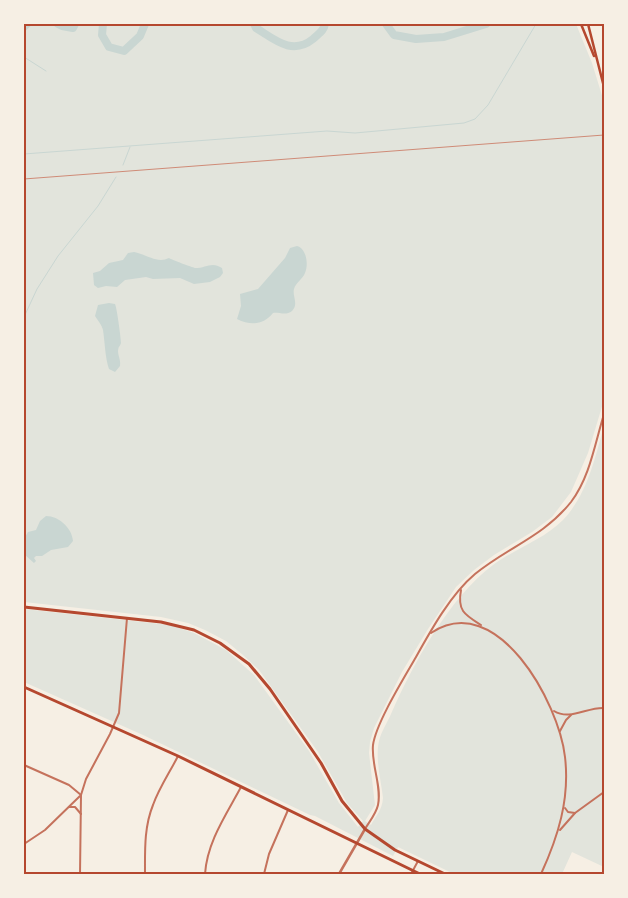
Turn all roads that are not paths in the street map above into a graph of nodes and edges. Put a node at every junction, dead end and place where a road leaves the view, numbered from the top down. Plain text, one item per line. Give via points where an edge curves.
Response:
1 (581, 24) edge
2 (588, 24) edge
3 (597, 64) junction
4 (604, 87) edge
5 (604, 414) edge
6 (462, 588) junction
7 (24, 607) edge
8 (128, 617) junction
9 (484, 628) junction
10 (429, 635) junction
11 (24, 686) edge
12 (604, 708) edge
13 (553, 711) junction
14 (572, 715) junction
15 (113, 727) junction
16 (560, 731) junction
17 (178, 756) junction
18 (24, 765) edge
19 (241, 787) junction
20 (604, 792) edge
21 (81, 795) junction
22 (69, 807) junction
23 (564, 808) junction
24 (288, 810) junction
25 (575, 813) junction
26 (81, 814) junction
27 (365, 829) junction
28 (558, 832) junction
29 (24, 842) edge
30 (356, 844) junction
31 (418, 861) junction
32 (412, 873) edge
33 (80, 874) edge
34 (145, 874) edge
35 (206, 874) edge
36 (264, 874) edge
37 (339, 874) edge
38 (420, 874) edge
39 (445, 874) edge
40 (541, 874) edge

1 - 3 main road
2 - 3 main road
3 - 4 main road
5 - 6 street via 588,468 572,500 539,533 487,565
6 - 9 street via 460,605 463,613
6 - 10 street
7 - 8 main road
8 - 15 street via 120,708
8 - 27 main road via 194,630 241,657 270,689 321,763 342,801
9 - 10 street via 455,623
9 - 13 street via 526,665
10 - 27 street via 375,739 373,756 378,804
11 - 15 main road
12 - 14 street via 590,708
13 - 14 street
13 - 16 street
14 - 16 street
15 - 17 main road
15 - 21 street
16 - 23 street via 566,766
17 - 19 main road
17 - 34 street via 148,818
18 - 21 street via 69,785
19 - 24 main road
19 - 35 street via 214,837
20 - 25 street
21 - 22 street
21 - 26 street
22 - 26 street
22 - 29 street via 45,830
23 - 25 street
23 - 28 street
24 - 30 main road
24 - 36 street
25 - 28 street
26 - 33 street
27 - 30 street
27 - 31 main road
28 - 40 street
30 - 32 main road
30 - 37 street
31 - 32 street
31 - 39 main road
32 - 38 main road

